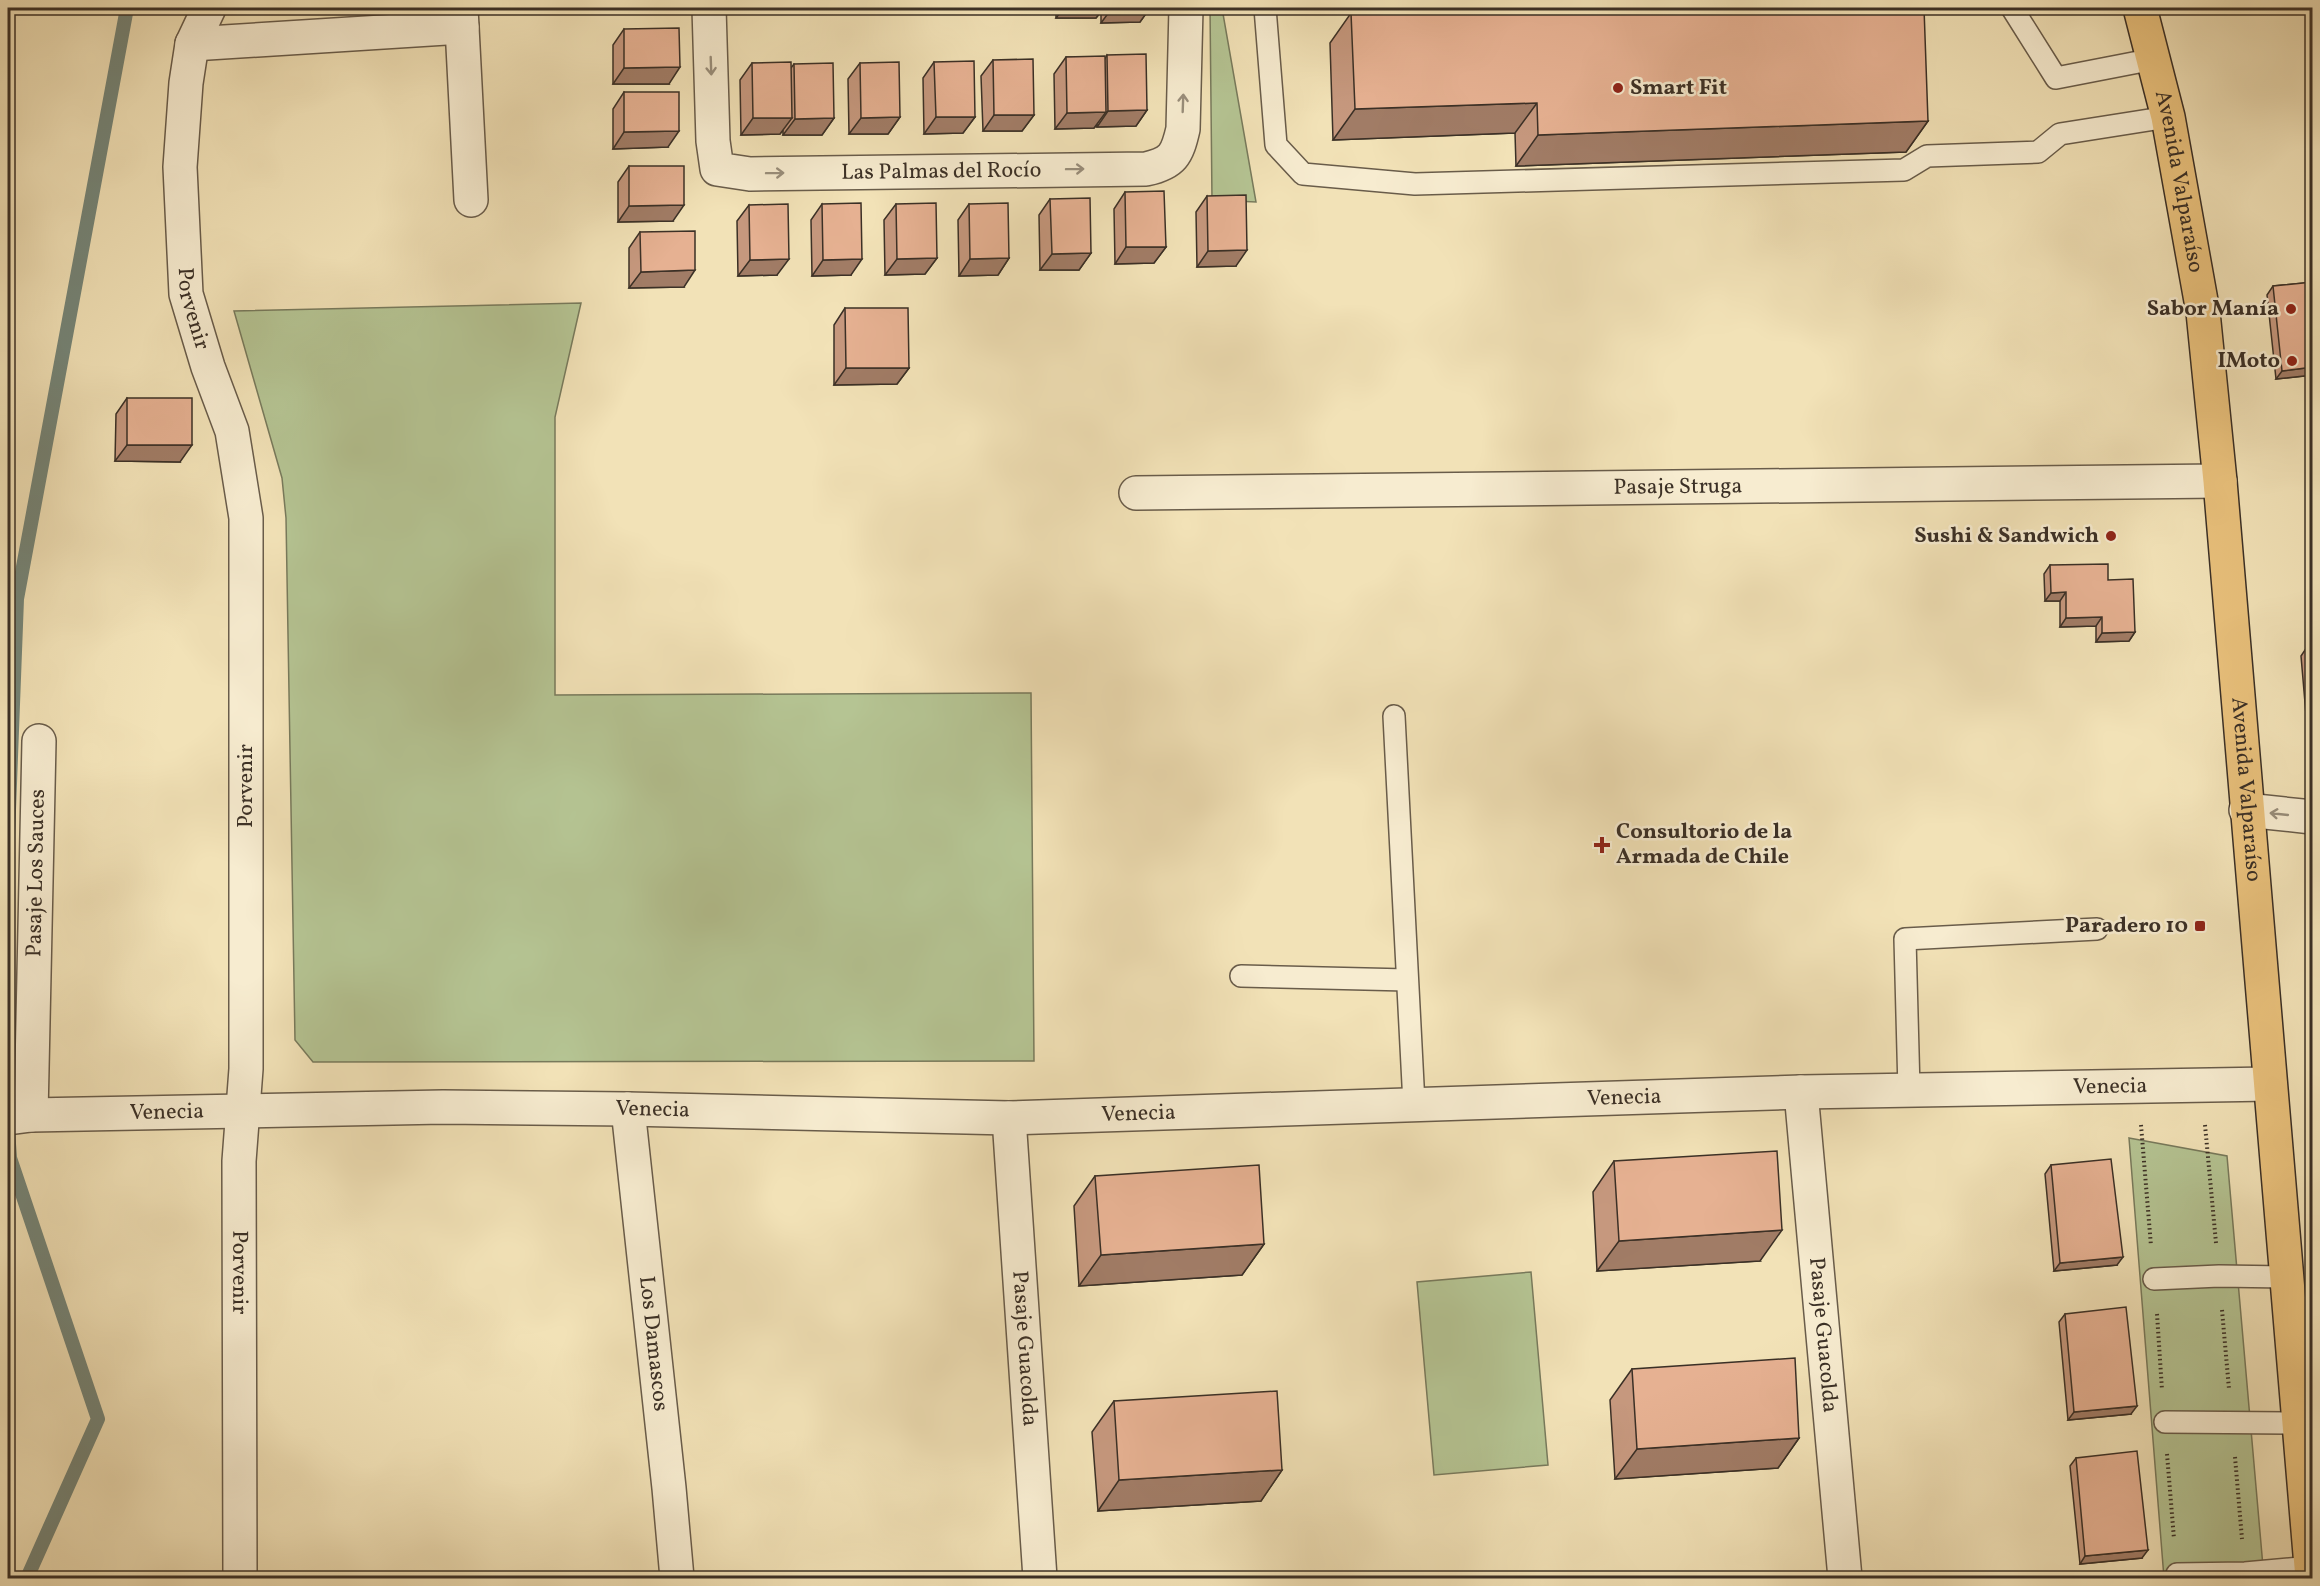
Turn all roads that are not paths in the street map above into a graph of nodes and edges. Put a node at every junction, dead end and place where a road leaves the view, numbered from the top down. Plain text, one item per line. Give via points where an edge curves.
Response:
1 (209, 8) edge
2 (709, 8) edge
3 (1186, 8) edge
4 (1265, 8) edge
5 (2012, 8) edge
6 (2140, 8) edge
7 (461, 17) edge
8 (192, 44) junction
9 (2154, 59) junction
10 (2168, 117) junction
11 (471, 200) dead end
12 (2220, 481) junction
13 (1136, 493) dead end
14 (1394, 716) dead end
15 (39, 741) dead end
16 (2246, 810) junction
17 (2313, 817) edge
18 (2097, 929) dead end
19 (1241, 976) dead end
20 (1407, 980) junction
21 (2270, 1084) junction
22 (1909, 1090) junction
23 (1801, 1092) junction
24 (1414, 1104) junction
25 (628, 1109) junction
26 (243, 1110) junction
27 (19, 1117) edge
28 (1009, 1118) junction
29 (2286, 1277) junction
30 (2154, 1279) road end
31 (2165, 1422) road end
32 (2298, 1423) junction
33 (2308, 1483) edge
34 (2311, 1573) edge
35 (2177, 1574) road end
36 (240, 1578) edge
37 (677, 1578) edge
38 (1040, 1578) edge
39 (1845, 1578) edge

1 - 8 street, Porvenir
2 -> 3 street, Las Palmas del Rocío via 717,169 750,174 1160,166 1179,147 1183,129
4 - 10 lane via 1276,145 1303,174 1415,184 1904,170 1927,156 2038,152 2060,134
5 - 9 lane via 2056,78
6 - 9 main road, Avenida Valparaíso
7 - 8 street
7 - 11 street
8 - 26 street, Porvenir via 180,167 186,294 232,431 246,518
9 - 10 main road, Avenida Valparaíso
10 - 12 main road, Avenida Valparaíso via 2203,312
12 - 13 street, Pasaje Struga
12 - 16 main road, Avenida Valparaíso
14 - 20 lane
15 - 27 street, Pasaje Los Sauces
17 -> 16 street
16 - 21 main road, Avenida Valparaíso
18 - 22 lane via 1905,939
19 - 20 lane
20 - 24 lane
21 - 22 street, Venecia
21 - 29 main road, Avenida Valparaíso
22 - 23 street, Venecia
23 - 24 street, Venecia
23 - 39 street, Pasaje Guacolda
24 - 28 street, Venecia
25 - 26 street, Venecia
25 - 28 street, Venecia
25 - 37 street, Los Damascos
26 - 27 street, Venecia
26 - 36 street, Porvenir via 239,1161
28 - 38 street, Pasaje Guacolda
29 - 30 lane
29 - 32 main road, Avenida Valparaíso
31 - 32 lane
32 - 33 main road, Avenida Valparaíso
33 - 34 main road, Avenida Valparaíso
34 - 35 lane

